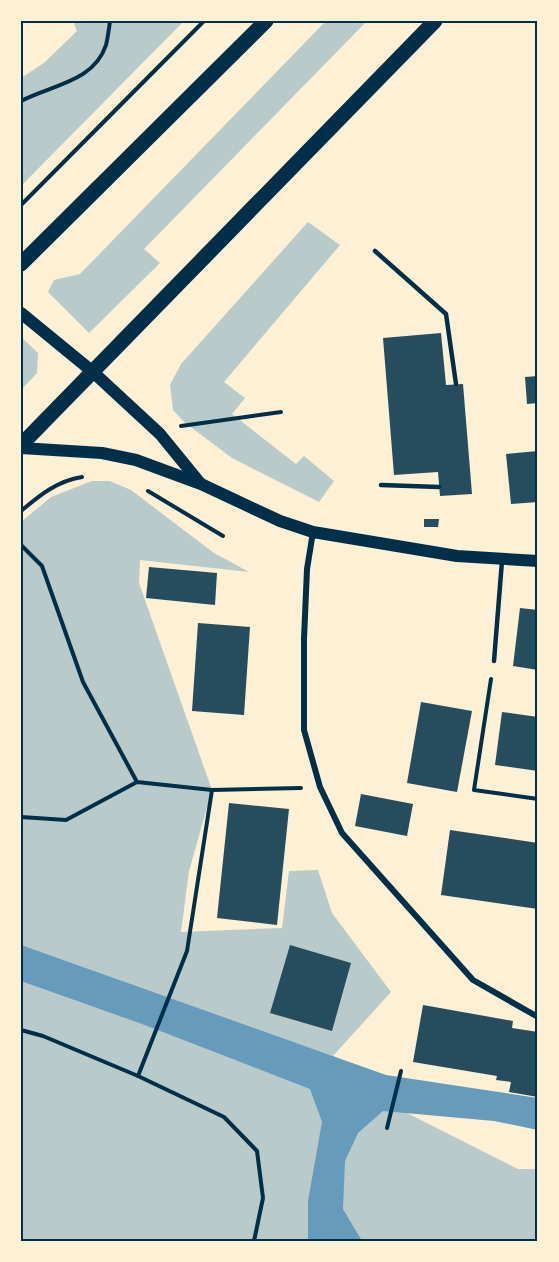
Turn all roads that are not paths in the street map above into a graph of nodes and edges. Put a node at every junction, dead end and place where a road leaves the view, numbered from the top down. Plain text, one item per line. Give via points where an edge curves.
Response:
1 (267, 21) edge
2 (435, 21) edge
3 (375, 251) dead end
4 (21, 264) edge
5 (21, 313) edge
6 (93, 372) junction
7 (456, 384) dead end
8 (21, 447) edge
9 (201, 484) junction
10 (381, 485) dead end
11 (439, 487) dead end
12 (313, 532) junction
13 (502, 558) junction
14 (538, 561) edge
15 (494, 661) road end
16 (538, 1017) edge

1 - 4 main road
2 - 6 main road
3 - 7 lane via 446,314
5 - 6 main road
6 - 8 main road
6 - 9 main road via 160,434
8 - 9 main road via 102,453 136,460
9 - 12 main road
10 - 11 lane
12 - 13 main road via 457,556
12 - 16 street via 307,569 304,730 320,787 342,833 473,980
13 - 14 main road
13 - 15 lane

